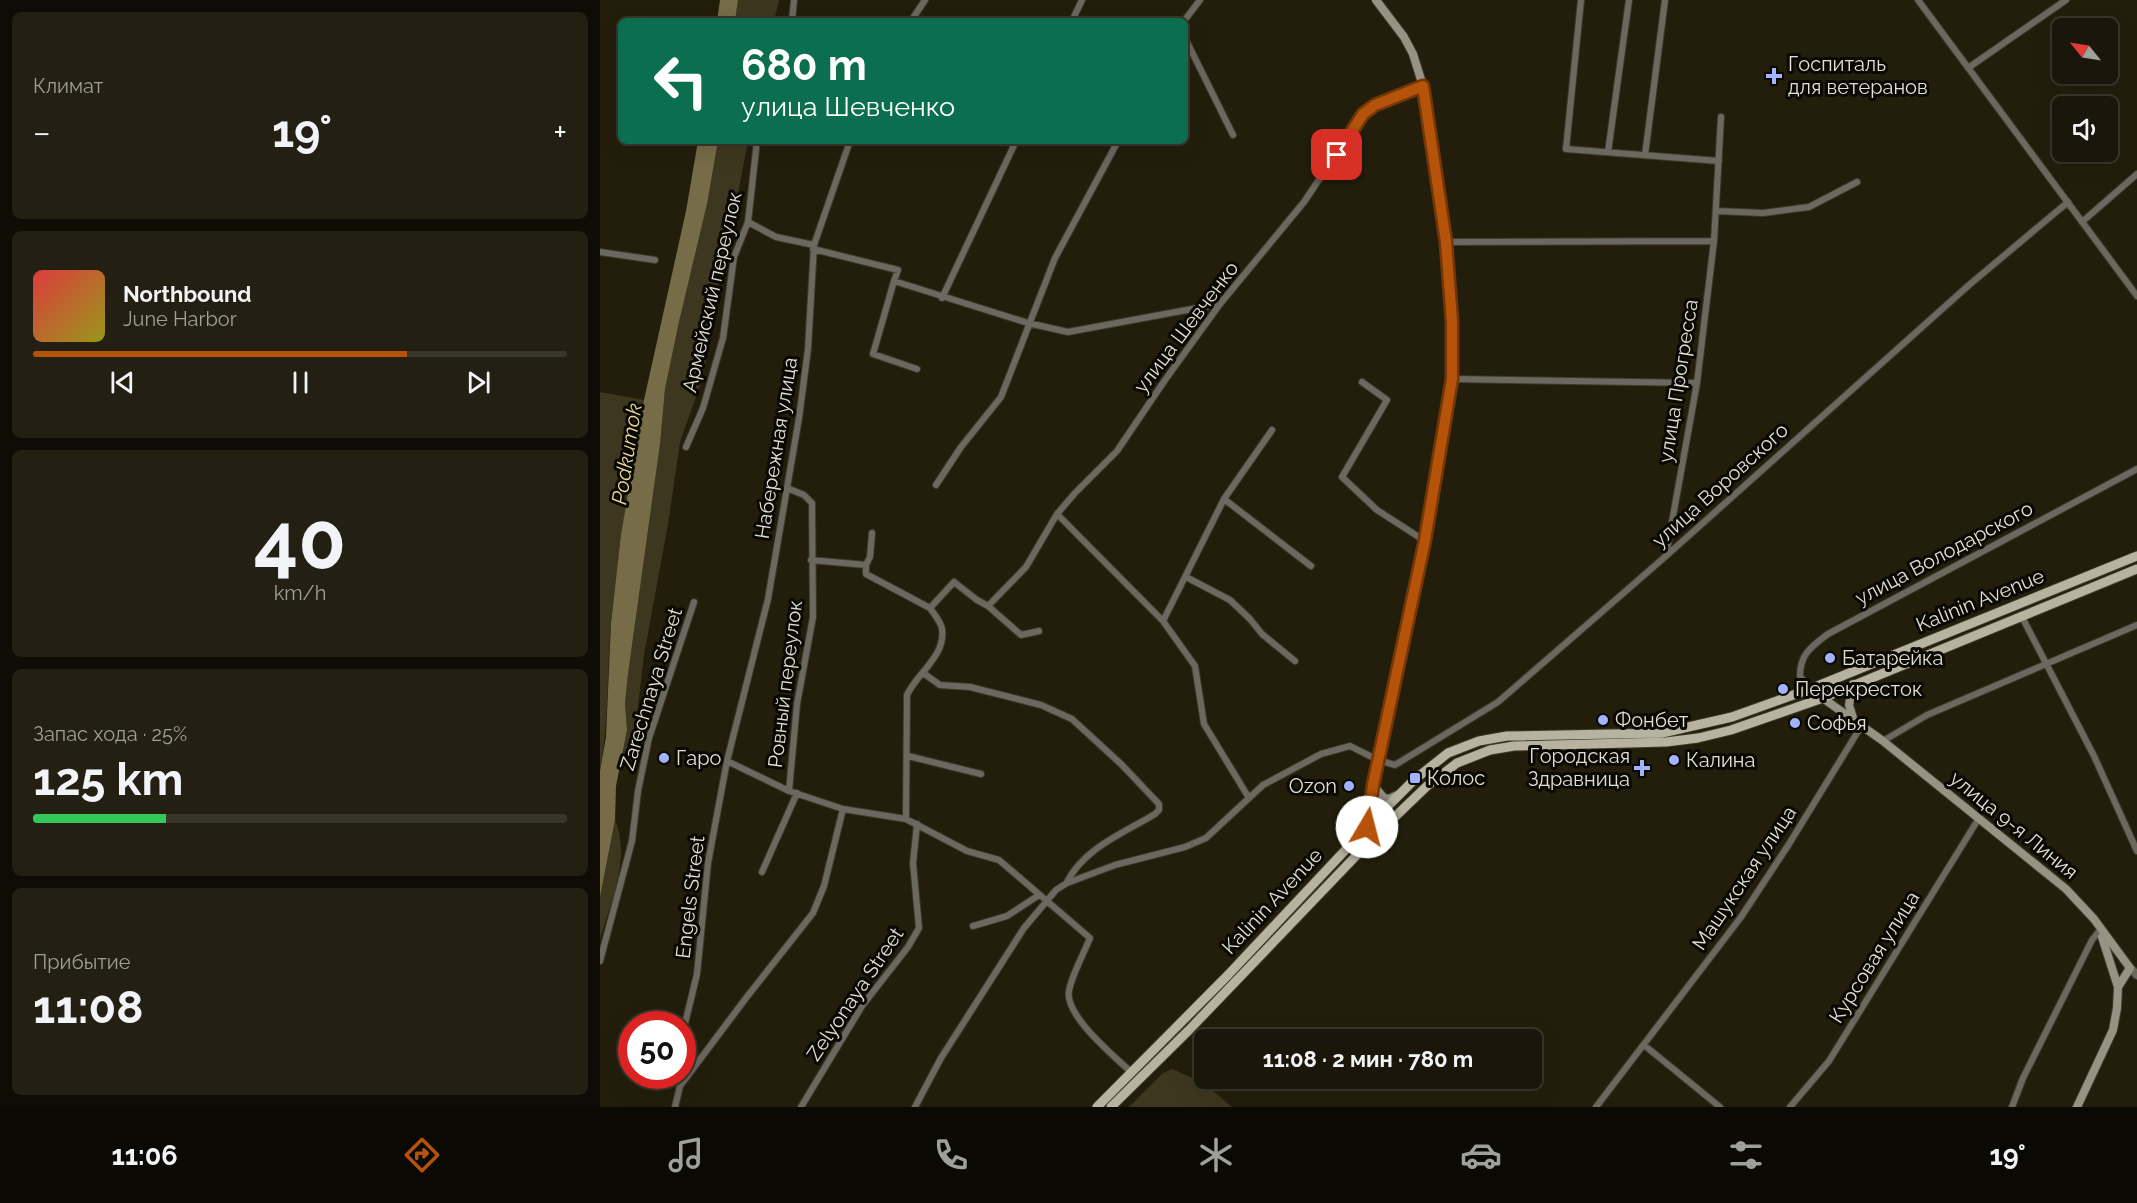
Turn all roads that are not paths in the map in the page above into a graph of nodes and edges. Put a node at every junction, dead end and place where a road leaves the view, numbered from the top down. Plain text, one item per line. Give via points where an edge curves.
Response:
1 (794, 0) edge
2 (925, 0) edge
3 (1082, 0) edge
4 (1200, 0) edge
5 (1376, 0) edge
6 (1581, 0) edge
7 (1629, 0) edge
8 (1665, 0) edge
9 (1918, 0) edge
10 (2066, 0) edge
11 (792, 18) edge
12 (913, 18) edge
13 (1073, 18) edge
14 (1186, 18) edge
15 (1188, 44) edge
16 (1968, 68) junction
17 (1423, 86) junction
18 (1721, 117) dead end
19 (1233, 135) dead end
20 (757, 144) edge
21 (849, 144) edge
22 (1015, 144) edge
23 (1116, 144) edge
24 (1608, 152) junction
25 (1645, 155) junction
26 (1719, 161) junction
27 (2137, 174) edge
28 (1857, 182) dead end
29 (2068, 202) junction
30 (1716, 211) junction
31 (748, 222) junction
32 (2082, 222) junction
33 (1714, 241) junction
34 (1446, 242) junction
35 (814, 247) junction
36 (600, 252) edge
37 (655, 260) dead end
38 (894, 281) junction
39 (2137, 296) edge
40 (942, 298) junction
41 (1220, 304) junction
42 (1028, 323) junction
43 (917, 369) dead end
44 (1452, 379) junction
45 (1362, 382) dead end
46 (1697, 383) junction
47 (1272, 430) dead end
48 (686, 447) dead end
49 (2137, 469) edge
50 (936, 485) dead end
51 (787, 488) junction
52 (1224, 499) junction
53 (1058, 514) junction
54 (872, 533) dead end
55 (1425, 540) junction
56 (1666, 556) junction
57 (2137, 556) edge
58 (811, 560) junction
59 (866, 565) junction
60 (1311, 566) dead end
61 (2137, 569) edge
62 (1186, 577) junction
63 (694, 602) dead end
64 (988, 606) junction
65 (930, 608) junction
66 (2022, 615) junction
67 (1163, 621) junction
68 (2137, 625) edge
69 (1039, 631) dead end
70 (1295, 661) dead end
71 (2045, 664) junction
72 (922, 673) junction
73 (1853, 684) junction
74 (1810, 689) junction
75 (1823, 698) junction
76 (1853, 718) junction
77 (1862, 725) junction
78 (1883, 741) junction
79 (908, 756) junction
80 (1378, 760) junction
81 (727, 761) junction
82 (981, 774) dead end
83 (1373, 785) junction
84 (789, 791) junction
85 (797, 793) junction
86 (1400, 794) junction
87 (1249, 798) junction
88 (843, 809) junction
89 (1978, 818) junction
90 (906, 819) junction
91 (917, 824) junction
92 (1367, 827) junction
93 (1376, 835) junction
94 (2137, 851) edge
95 (762, 872) dead end
96 (1067, 883) junction
97 (1039, 895) junction
98 (1046, 900) junction
99 (973, 926) dead end
100 (2100, 930) junction
101 (600, 961) edge
102 (2130, 968) junction
103 (2137, 975) edge
104 (2118, 987) junction
105 (688, 1011) edge
106 (1644, 1045) junction
107 (696, 1065) edge
108 (1131, 1072) junction
109 (679, 1089) edge
110 (675, 1107) edge
111 (801, 1107) edge
112 (915, 1107) edge
113 (1096, 1107) edge
114 (1111, 1107) edge
115 (1596, 1107) edge
116 (1720, 1107) edge
117 (1790, 1107) edge
118 (2012, 1107) edge
119 (2077, 1107) edge

1 - 11 street
2 - 12 street
3 - 13 street
4 - 14 street
5 - 17 main road via 1413,54
6 - 24 street via 1566,149
7 - 24 street
8 - 25 street
9 - 16 street
10 - 16 street
15 - 19 street
16 - 29 street
17 - 34 main road
17 - 41 street, улица Шевченко via 1375,105 1363,114 1304,202
18 - 26 street, улица Прогресса
20 - 31 street, Армейский переулок
21 - 35 street, Набережная улица
22 - 40 street
23 - 42 street via 1055,258
24 - 25 street
25 - 26 street
26 - 30 street, улица Прогресса
27 - 32 street
28 - 30 street via 1809,207 1763,213
29 - 32 street
29 - 56 street, улица Воровского via 1969,285
30 - 33 street, улица Прогресса
31 - 35 street via 776,237
31 - 48 street, Армейский переулок via 734,257 723,338 703,408
32 - 39 street
33 - 34 street
33 - 46 street, улица Прогресса
34 - 44 main road
35 - 38 street via 898,270
35 - 51 street, Набережная улица via 808,349
36 - 37 street
38 - 40 street
38 - 43 street via 873,354
40 - 42 street
41 - 42 street via 1068,333
41 - 53 street, улица Шевченко via 1117,451
42 - 50 street via 1001,397
44 - 46 street
44 - 55 main road
45 - 55 street via 1387,400 1342,477 1377,510
46 - 56 street, улица Прогресса
47 - 52 street
49 - 74 street, улица Володарского via 1827,634 1800,662 1800,676
51 - 58 street, Ровный переулок via 812,503
51 - 81 street, Набережная улица via 768,599
52 - 60 street
52 - 62 street
53 - 64 street, улица Шевченко via 1026,567
53 - 67 street
54 - 59 street
55 - 80 main road
56 - 80 street, улица Воровского via 1498,702 1395,765
57 - 74 main road, Kalinin Avenue
58 - 59 street
58 - 84 street, Ровный переулок via 813,617
59 - 65 street via 866,574
61 - 66 main road, Kalinin Avenue
62 - 67 street
62 - 70 street via 1230,600
63 - 101 street, Zarechnaya Street via 649,738 632,842
64 - 65 street via 954,582
64 - 69 street via 1022,635
65 - 72 street via 942,628 941,641 931,664
66 - 71 street
66 - 73 main road, Kalinin Avenue
67 - 87 street via 1195,666 1204,724
68 - 71 street
71 - 78 street via 1927,715
71 - 94 street via 2094,756
72 - 79 street via 907,695
72 - 96 street via 940,685 970,687 1041,705 1072,718 1159,804 1159,810 1088,855
73 - 75 main road, Kalinin Avenue
73 - 76 main road via 1849,705
74 - 75 main road, улица 9-я Линия
74 - 86 main road, Kalinin Avenue via 1732,717 1662,733 1533,735 1479,741 1448,753
75 - 76 main road, улица 9-я Линия
75 - 93 main road, Kalinin Avenue via 1698,738 1514,746 1474,755 1441,773
76 - 77 main road, улица 9-я Линия
77 - 78 main road, улица 9-я Линия
77 - 106 street, Машукская улица via 1741,917
78 - 89 main road, улица 9-я Линия
79 - 82 street
79 - 90 street
80 - 83 main road
80 - 87 street via 1350,746 1321,754 1263,785
81 - 84 street
81 - 105 street, Engels Street via 708,863 697,974
83 - 86 main road via 1384,798
83 - 92 main road
84 - 85 street
85 - 88 street
85 - 95 street
86 - 92 main road, Kalinin Avenue
87 - 96 street via 1206,838
88 - 90 street
88 - 107 street via 824,886 813,913
89 - 100 main road, улица 9-я Линия via 2066,889
89 - 117 street, Курсовая улица via 1829,1061
90 - 91 street
91 - 97 street via 967,851 999,860
91 - 111 street, Zelyonaya Street via 913,863 919,928 862,1006
92 - 93 main road
92 - 108 main road, Kalinin Avenue
93 - 114 main road, Kalinin Avenue
96 - 98 street
97 - 98 street
97 - 99 street via 1007,916
98 - 108 street via 1090,938 1068,993 1073,1009 1090,1032
98 - 112 street via 941,1058
100 - 102 main road, улица 9-я Линия
100 - 104 main road
100 - 118 street via 2092,939
102 - 103 street, улица 9-я Линия
102 - 104 main road
104 - 119 main road via 2113,1030
106 - 115 street, Машукская улица
106 - 116 street
108 - 113 main road, Kalinin Avenue
109 - 110 street

